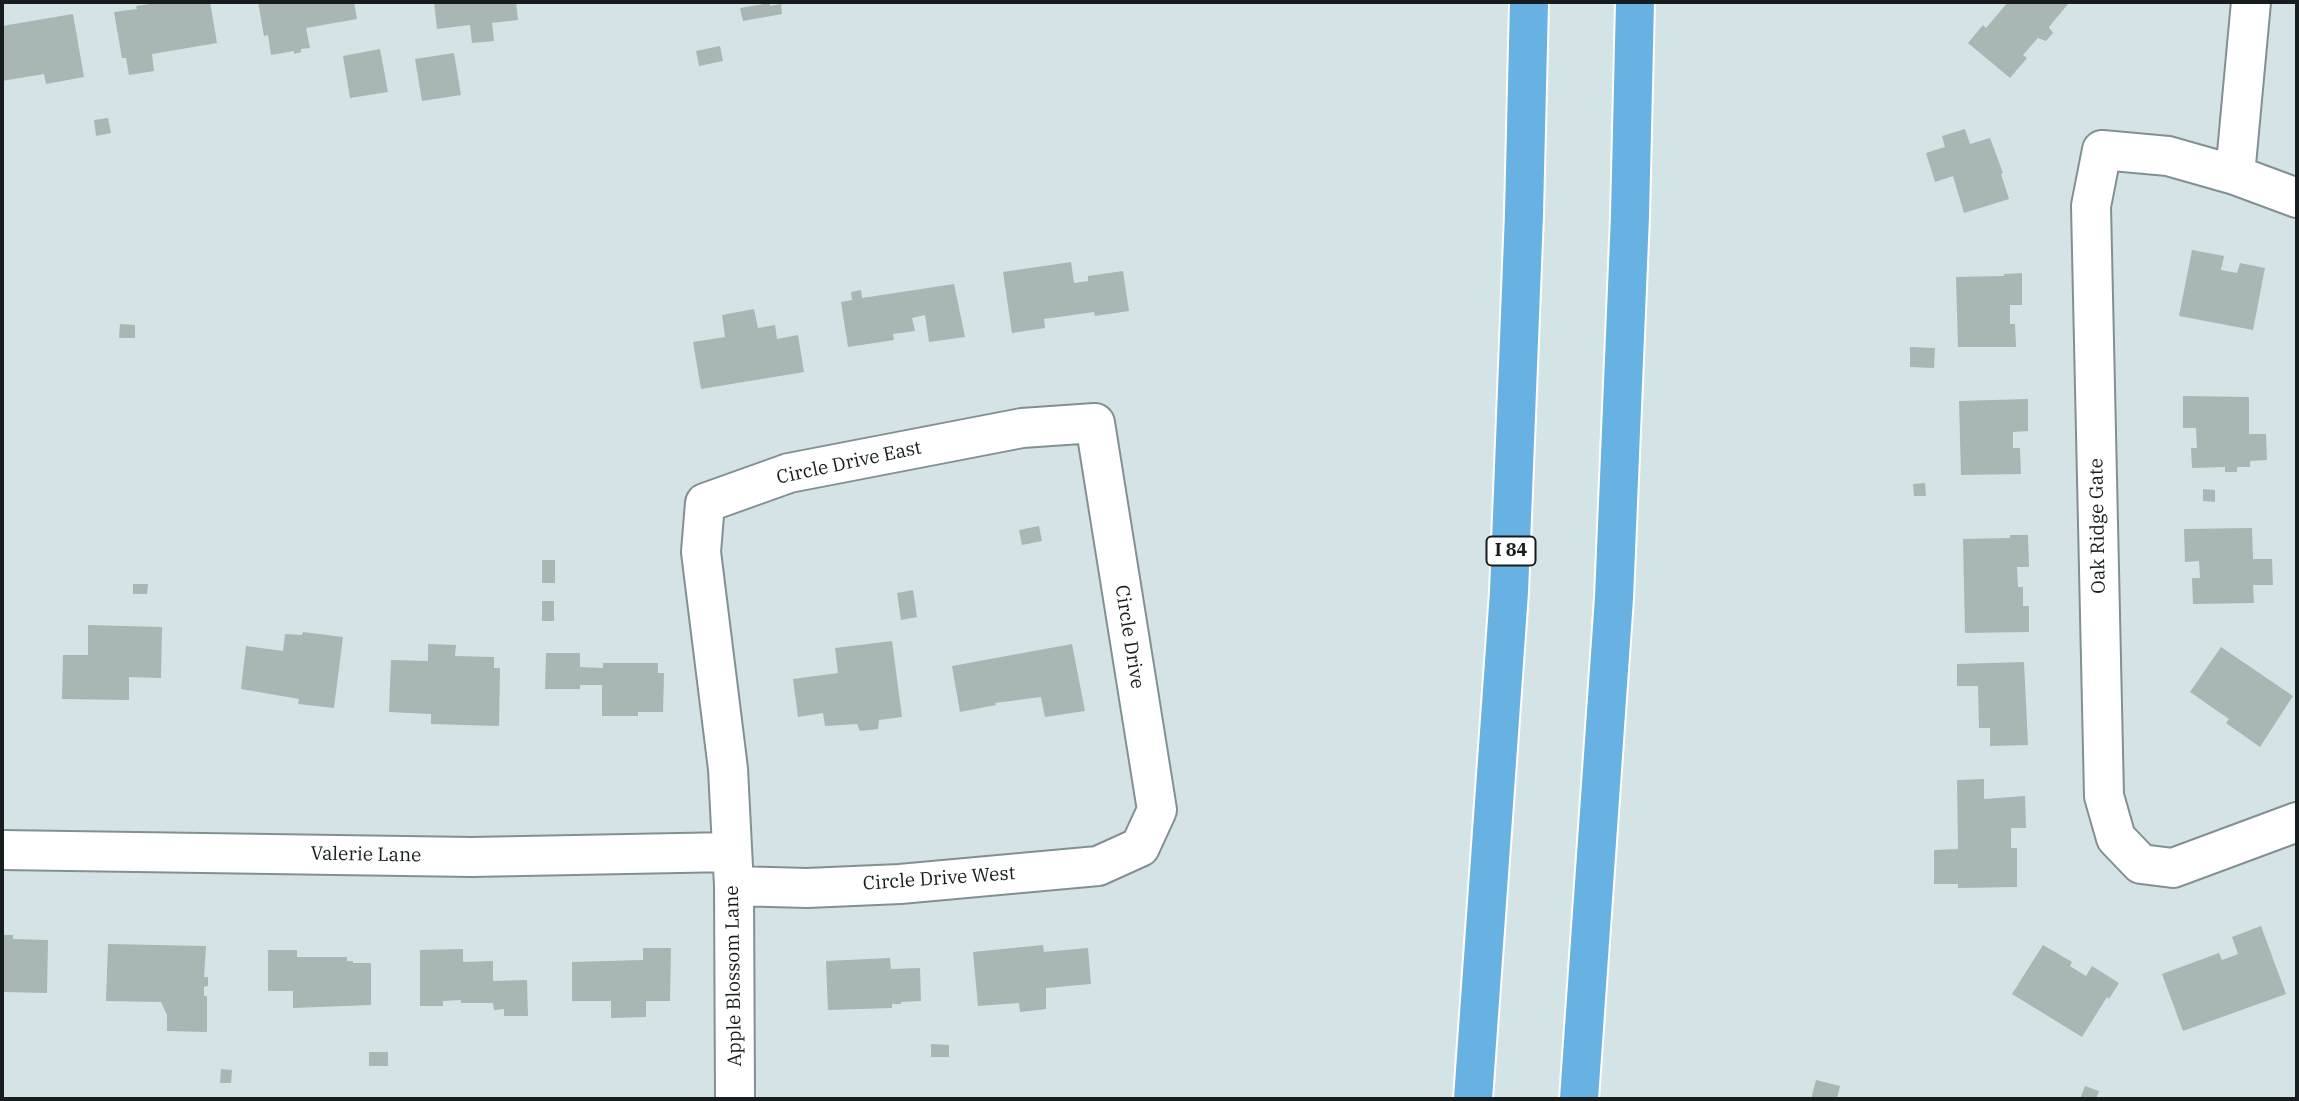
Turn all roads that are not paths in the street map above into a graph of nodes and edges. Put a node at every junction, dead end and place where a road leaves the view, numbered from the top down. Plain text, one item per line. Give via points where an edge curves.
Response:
1 (1529, 2) edge
2 (1635, 2) edge
3 (2251, 2) edge
4 (2235, 175) junction
5 (2297, 198) edge
6 (1095, 423) joint
7 (2297, 822) edge
8 (1140, 847) joint
9 (2, 850) edge
10 (732, 869) junction
11 (735, 1099) edge
12 (1473, 1099) edge
13 (1579, 1099) edge

1 - 12 highway, I 84 via 1509,592
2 - 13 highway via 1614,598
3 - 4 street
4 - 5 street, Oak Ridge Gate
4 - 7 street, Oak Ridge Gate via 2168,156 2102,150 2091,206 2104,796 2116,838 2141,864 2174,868
6 - 8 street, Circle Drive via 1157,810
6 - 10 street, Circle Drive East via 1022,428 802,470 705,503 701,552 728,769
8 - 10 street, Circle Drive West via 1098,866 900,884 807,888
9 - 10 street, Valerie Lane via 471,857
10 - 11 street, Apple Blossom Lane

